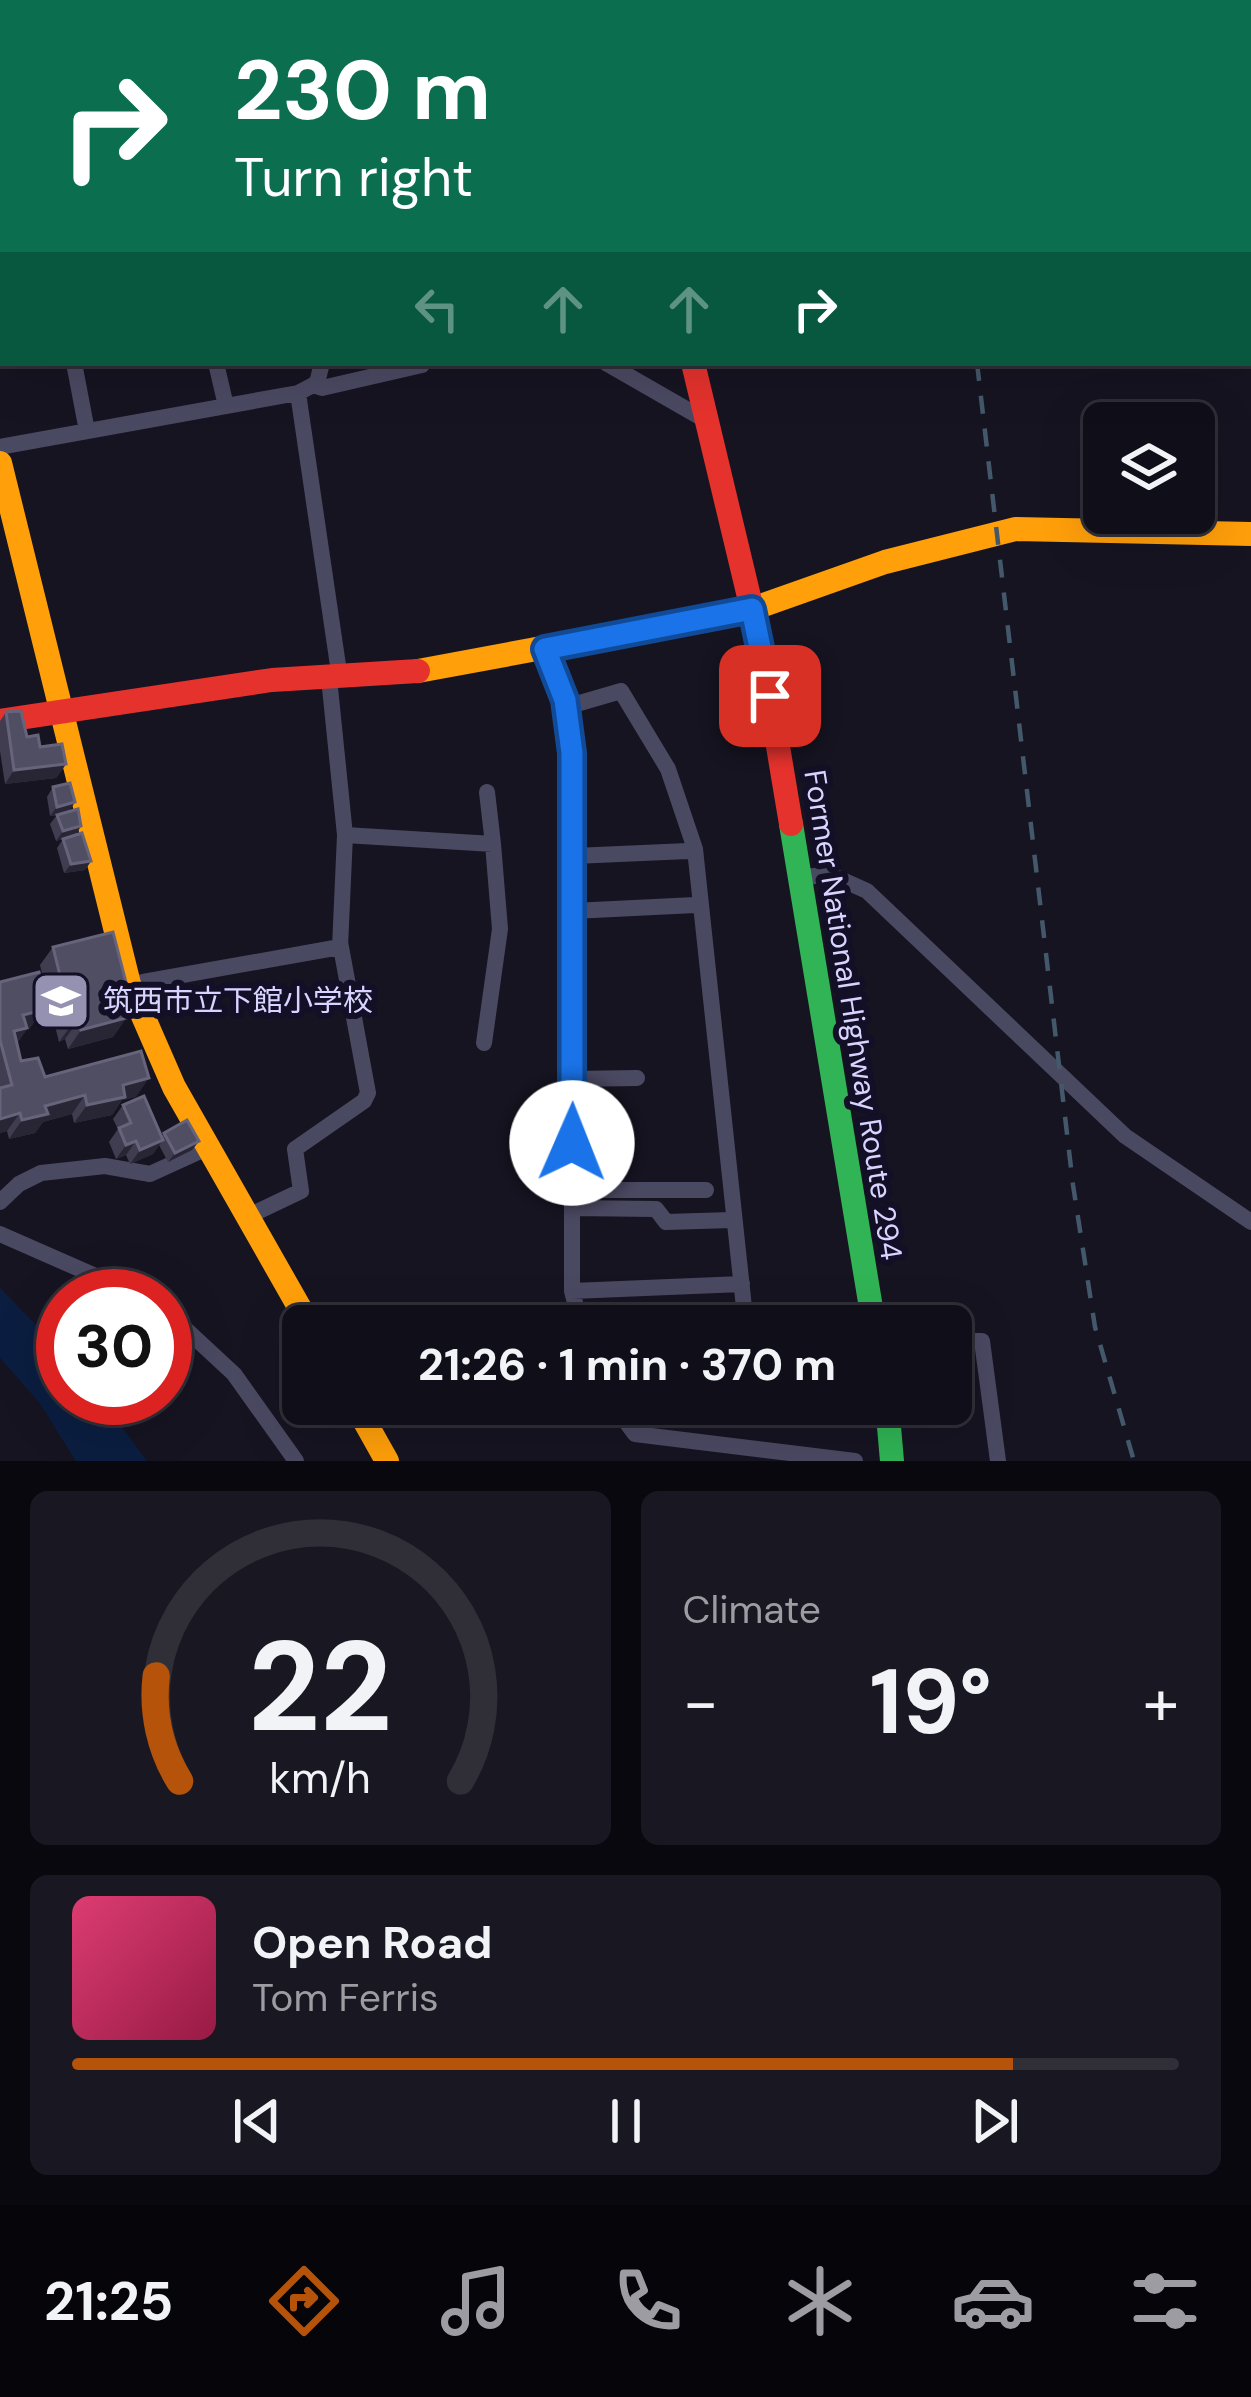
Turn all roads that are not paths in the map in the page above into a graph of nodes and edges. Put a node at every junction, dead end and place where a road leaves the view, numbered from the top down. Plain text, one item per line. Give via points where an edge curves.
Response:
1 (75, 366) edge
2 (217, 366) edge
3 (320, 366) edge
4 (418, 366) edge
5 (611, 366) edge
6 (694, 366) edge
7 (305, 389) junction
8 (226, 406) junction
9 (707, 421) junction
10 (87, 431) junction
11 (0, 447) edge
12 (0, 463) edge
13 (1251, 534) edge
14 (752, 609) junction
15 (545, 649) junction
16 (334, 678) junction
17 (566, 706) junction
18 (59, 712) junction
19 (0, 721) edge
20 (488, 792) dead end
21 (345, 835) junction
22 (493, 844) junction
23 (688, 851) dead end
24 (574, 856) junction
25 (800, 878) junction
26 (695, 905) dead end
27 (573, 911) junction
28 (340, 942) junction
29 (143, 982) dead end
30 (484, 1042) dead end
31 (637, 1078) dead end
32 (573, 1079) junction
33 (206, 1148) junction
34 (592, 1162) dead end
35 (526, 1174) dead end
36 (592, 1190) junction
37 (706, 1190) dead end
38 (572, 1191) junction
39 (0, 1202) edge
40 (257, 1212) dead end
41 (732, 1220) junction
42 (1251, 1222) edge
43 (0, 1234) edge
44 (80, 1269) edge
45 (742, 1284) junction
46 (572, 1291) junction
47 (298, 1305) edge
48 (576, 1305) edge
49 (744, 1305) edge
50 (871, 1305) edge
51 (192, 1335) edge
52 (972, 1341) edge
53 (367, 1425) edge
54 (628, 1425) edge
55 (889, 1425) edge
56 (296, 1461) edge
57 (387, 1461) edge
58 (855, 1461) edge
59 (892, 1461) edge
60 (998, 1461) edge

1 - 10 street
2 - 8 street
3 - 7 street
4 - 7 street
5 - 9 street
6 - 9 street, Former National Highway Route 294
7 - 8 street
7 - 16 street
8 - 10 street
9 - 14 street, Former National Highway Route 294
10 - 11 street
12 - 18 street
13 - 14 street via 1016,529 885,562
14 - 15 street
14 - 25 street, Former National Highway Route 294
15 - 16 street
15 - 17 street
16 - 18 street
16 - 21 street
17 - 24 street
17 - 41 street via 621,691 668,769 695,849
18 - 19 street
18 - 33 street via 129,984
20 - 22 street
21 - 22 street
21 - 28 street
22 - 30 street via 500,929
23 - 24 street
24 - 27 street
25 - 42 street via 829,874 867,892 1125,1136
25 - 50 street, Former National Highway Route 294
26 - 27 street
27 - 32 street
28 - 29 street
28 - 40 street via 368,1093 296,1149 301,1192
31 - 32 street
32 - 38 street
33 - 39 street via 150,1174 105,1166 41,1173
33 - 47 street
34 - 36 street
35 - 38 street
36 - 37 street
36 - 38 street
38 - 41 street via 656,1209 666,1222
38 - 46 street
41 - 45 street
43 - 44 street
45 - 46 street
45 - 49 street
46 - 48 street
51 - 56 street via 234,1375
52 - 60 street via 982,1341
53 - 57 street
54 - 58 street via 635,1434
55 - 59 street

